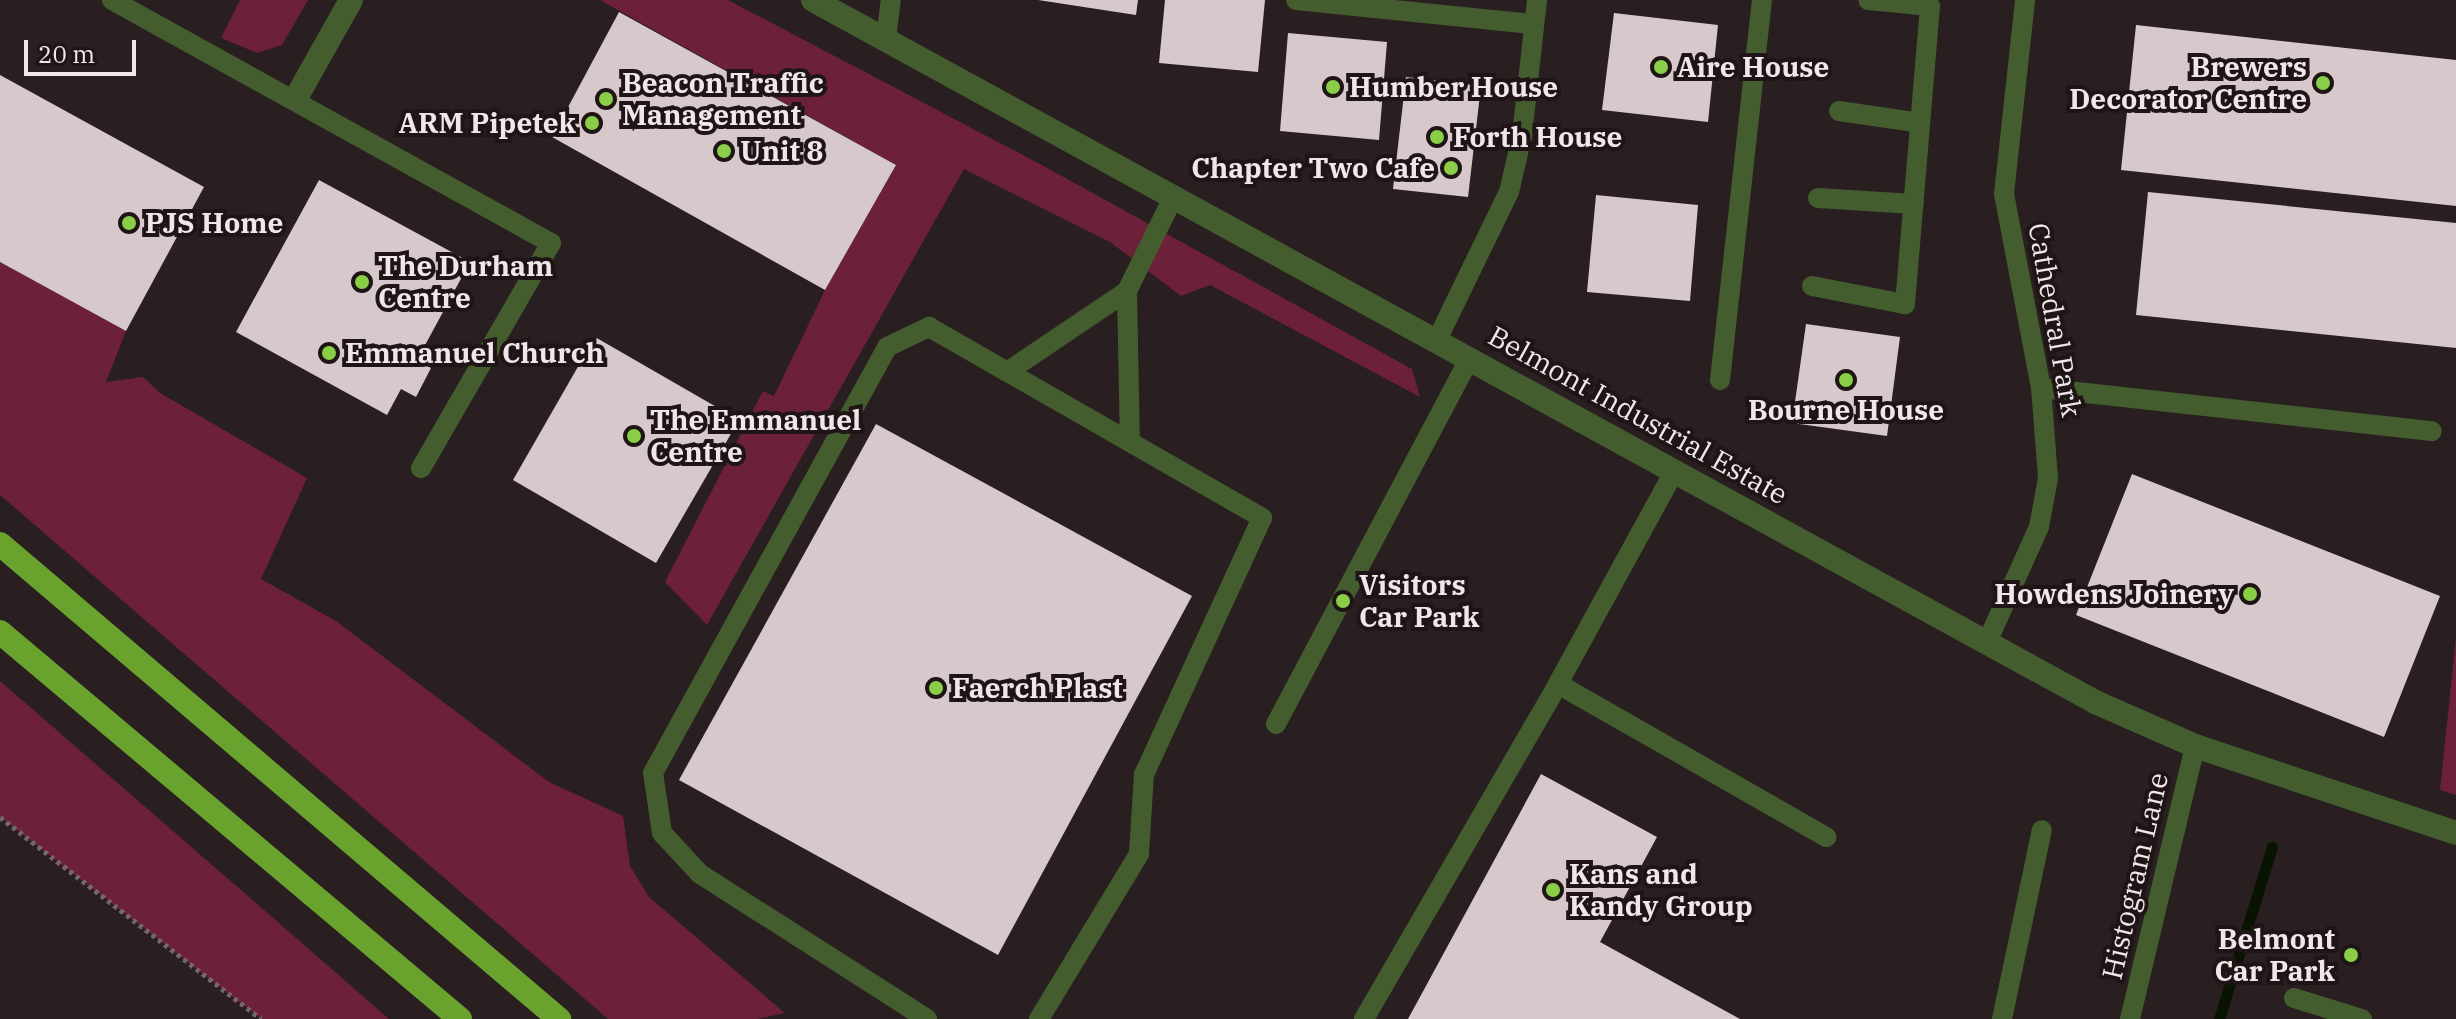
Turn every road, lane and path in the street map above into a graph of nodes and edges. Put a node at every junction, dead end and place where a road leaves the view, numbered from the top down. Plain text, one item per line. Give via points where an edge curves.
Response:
1 (112, 0) edge
2 (351, 0) edge
3 (813, 0) edge
4 (891, 0) edge
5 (1296, 0) edge
6 (1537, 0) edge
7 (1762, 0) edge
8 (1868, 0) edge
9 (2025, 0) edge
10 (1534, 24) junction
11 (886, 39) junction
12 (296, 98) junction
13 (1839, 111) dead end
14 (1920, 123) junction
15 (1174, 196) junction
16 (1818, 198) dead end
17 (1914, 204) junction
18 (1812, 286) dead end
19 (1127, 291) junction
20 (1437, 340) junction
21 (1470, 358) junction
22 (1007, 372) junction
23 (1720, 380) dead end
24 (2041, 388) junction
25 (2432, 431) dead end
26 (1130, 442) junction
27 (421, 468) dead end
28 (1675, 470) junction
29 (0, 544) edge
30 (0, 632) edge
31 (1988, 640) junction
32 (1558, 684) junction
33 (1276, 724) dead end
34 (2195, 746) junction
35 (0, 817) edge
36 (2042, 830) dead end
37 (2456, 833) edge
38 (1826, 837) dead end
39 (2294, 998) dead end
40 (261, 1019) edge
41 (460, 1019) edge
42 (559, 1019) edge
43 (927, 1019) edge
44 (1039, 1019) edge
45 (1364, 1019) edge
46 (2002, 1019) edge
47 (2130, 1019) edge
48 (2362, 1019) edge

1 - 12 lane
2 - 12 street
3 - 11 street, Belmont Industrial Estate
4 - 11 lane
5 - 10 lane
6 - 10 lane
7 - 23 lane
8 - 14 lane via 1930,6
9 - 24 lane, Cathedral Park via 2004,194
10 - 20 lane via 1522,136 1509,192
11 - 15 street, Belmont Industrial Estate
12 - 27 lane via 551,243
13 - 14 lane
14 - 17 lane
15 - 19 lane
15 - 20 street, Belmont Industrial Estate
16 - 17 lane
17 - 18 lane via 1905,304
19 - 22 lane
19 - 26 lane
20 - 21 street, Belmont Industrial Estate
21 - 28 street, Belmont Industrial Estate
21 - 33 lane
22 - 26 lane
22 - 43 lane via 929,327 887,347 653,773 662,833 700,874
24 - 25 lane
24 - 31 lane, Cathedral Park via 2048,478 2039,527
26 - 44 lane via 1262,518 1144,774 1139,854
28 - 31 street, Belmont Industrial Estate
28 - 32 lane
29 - 42 highway
30 - 41 highway
31 - 34 street, Belmont Industrial Estate via 2095,702
32 - 38 lane
32 - 45 lane
34 - 37 street, Belmont Industrial Estate
34 - 47 lane, Histogram Lane
35 - 40 path
36 - 46 lane
39 - 48 lane

